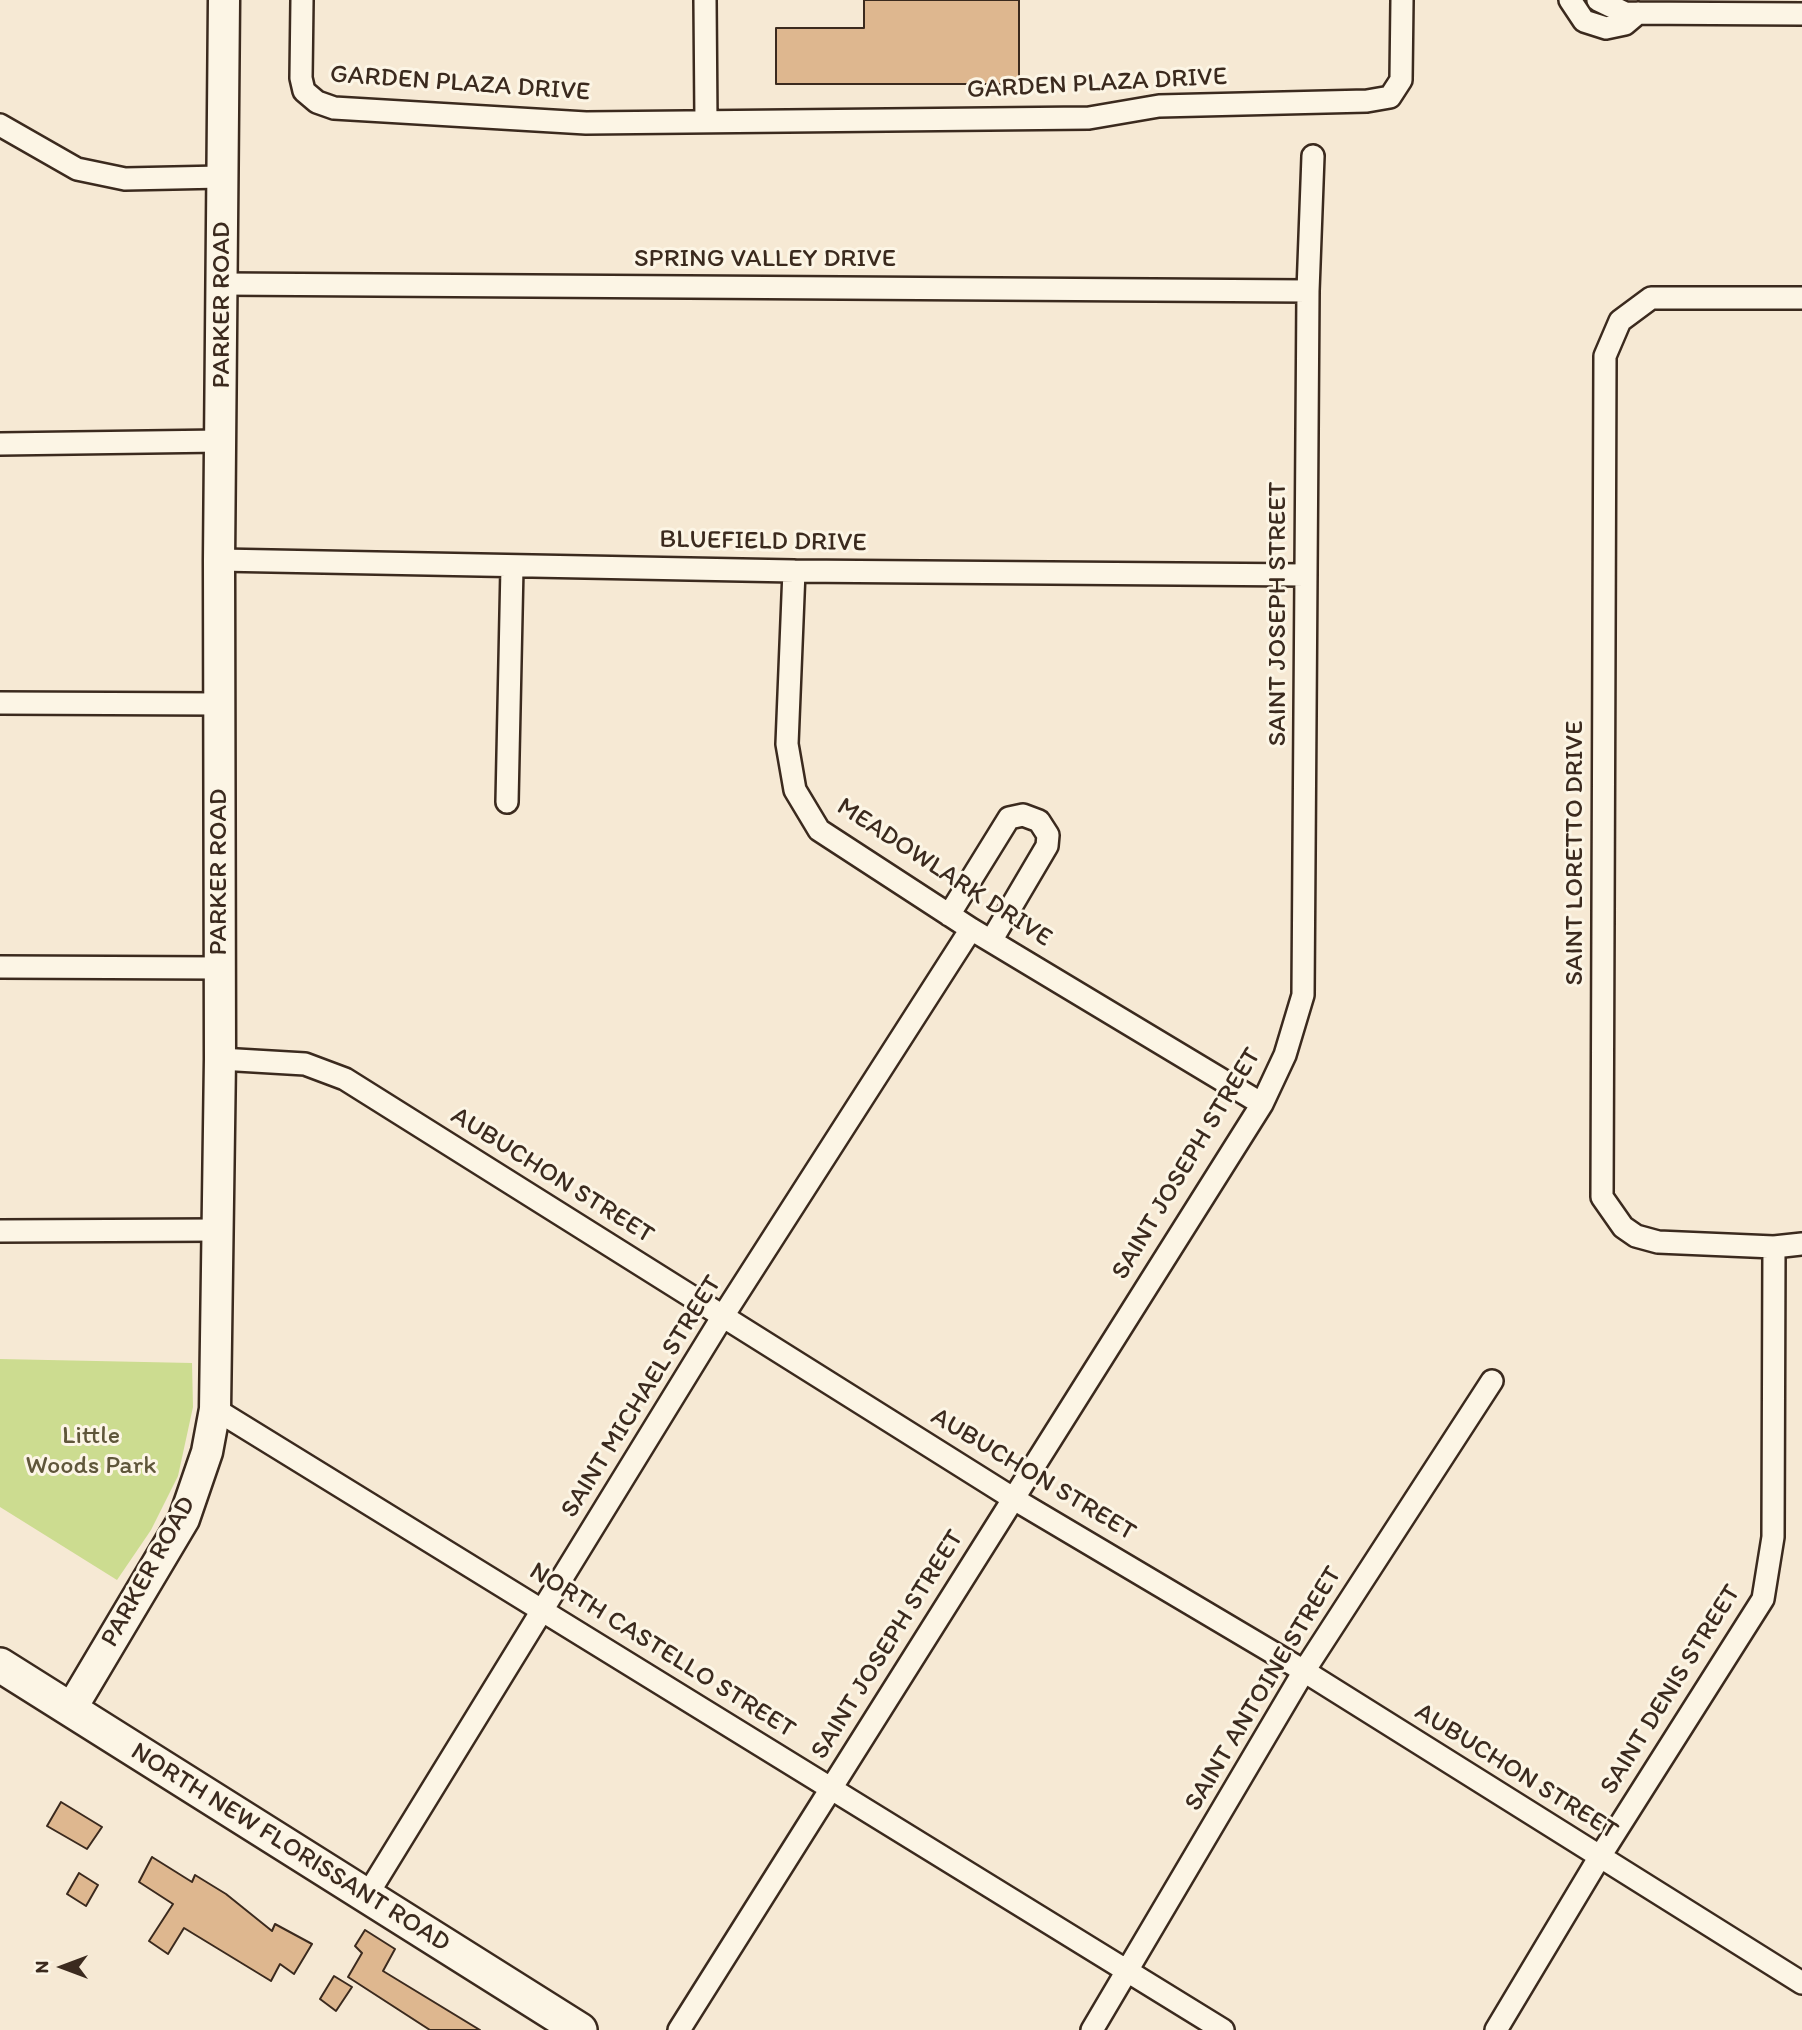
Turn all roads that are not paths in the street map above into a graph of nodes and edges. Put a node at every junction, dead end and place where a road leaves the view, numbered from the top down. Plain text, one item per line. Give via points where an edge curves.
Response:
1 (223, 0) edge
2 (302, 0) edge
3 (705, 0) edge
4 (1402, 0) edge
5 (1570, 0) edge
6 (1599, 1) edge
7 (1638, 13) junction
8 (1802, 14) edge
9 (706, 121) junction
10 (0, 125) edge
11 (1313, 156) dead end
12 (222, 177) junction
13 (222, 284) junction
14 (1308, 291) junction
15 (1802, 299) edge
16 (220, 441) junction
17 (0, 444) edge
18 (219, 560) junction
19 (512, 567) junction
20 (794, 571) junction
21 (1306, 575) junction
22 (0, 703) edge
23 (219, 704) junction
24 (507, 802) dead end
25 (949, 915) junction
26 (971, 929) junction
27 (991, 941) junction
28 (0, 967) edge
29 (219, 968) junction
30 (220, 1059) junction
31 (1262, 1104) junction
32 (219, 1230) junction
33 (0, 1231) edge
34 (1802, 1244) edge
35 (1774, 1247) junction
36 (723, 1316) junction
37 (1492, 1381) dead end
38 (215, 1409) junction
39 (1014, 1499) junction
40 (543, 1611) junction
41 (0, 1665) edge
42 (1304, 1671) junction
43 (71, 1709) junction
44 (831, 1788) junction
45 (1599, 1858) junction
46 (366, 1897) junction
47 (1128, 1972) junction
48 (1802, 1983) edge
49 (580, 2030) edge
50 (679, 2030) edge
51 (1092, 2030) edge
52 (1223, 2030) edge
53 (1496, 2030) edge

1 - 12 main road, PARKER ROAD
2 - 9 street, GARDEN PLAZA DRIVE via 304,90 317,102 334,108 586,123
3 - 9 street
4 - 9 street, GARDEN PLAZA DRIVE via 1401,80 1390,97 1367,101 1159,106 1089,118
5 - 7 street via 1584,22 1606,28 1625,24
6 - 7 street via 1625,13
7 - 8 street
10 - 12 street via 77,169 125,178
11 - 14 street, SAINT JOSEPH STREET
12 - 13 main road, PARKER ROAD
13 - 14 street, SPRING VALLEY DRIVE
13 - 16 main road, PARKER ROAD
14 - 21 street, SAINT JOSEPH STREET
15 - 35 street, SAINT LORETTO DRIVE via 1651,298 1620,321 1605,356 1602,1197 1623,1227 1636,1236 1658,1242
16 - 17 street
16 - 18 main road, PARKER ROAD
18 - 19 street, BLUEFIELD DRIVE
18 - 23 main road, PARKER ROAD
19 - 20 street, BLUEFIELD DRIVE
19 - 24 street
20 - 21 street, BLUEFIELD DRIVE
20 - 25 street, MEADOWLARK DRIVE via 787,744 795,790 820,830
21 - 31 street, SAINT JOSEPH STREET via 1303,995 1285,1055
22 - 23 street
23 - 29 main road, PARKER ROAD
25 - 26 street, MEADOWLARK DRIVE
25 - 27 street via 1009,818 1023,815 1039,821 1048,835 1047,846
26 - 27 street, MEADOWLARK DRIVE
26 - 36 street, SAINT MICHAEL STREET
27 - 31 street, MEADOWLARK DRIVE
28 - 29 street
29 - 30 main road, PARKER ROAD
30 - 32 main road, PARKER ROAD
30 - 36 street, AUBUCHON STREET via 305,1064 345,1079
31 - 39 street, SAINT JOSEPH STREET
32 - 33 street
32 - 38 main road, PARKER ROAD
34 - 35 street
35 - 45 street, SAINT DENIS STREET via 1773,1537 1763,1599
36 - 39 street, AUBUCHON STREET
36 - 40 street, SAINT MICHAEL STREET
37 - 42 street, SAINT ANTOINE STREET
38 - 40 street, NORTH CASTELLO STREET
38 - 43 main road, PARKER ROAD via 207,1452 184,1519
39 - 42 street, AUBUCHON STREET
39 - 44 street, SAINT JOSEPH STREET
40 - 44 street, NORTH CASTELLO STREET
40 - 46 street, SAINT MICHAEL STREET
41 - 43 main road, NORTH NEW FLORISSANT ROAD
42 - 45 street, AUBUCHON STREET
42 - 47 street, SAINT ANTOINE STREET
43 - 46 main road, NORTH NEW FLORISSANT ROAD
44 - 47 street, NORTH CASTELLO STREET
44 - 50 street, SAINT JOSEPH STREET
45 - 48 street, AUBUCHON STREET
45 - 53 street, SAINT DENIS STREET
46 - 49 main road, NORTH NEW FLORISSANT ROAD
47 - 51 street, SAINT ANTOINE STREET
47 - 52 street, NORTH CASTELLO STREET

